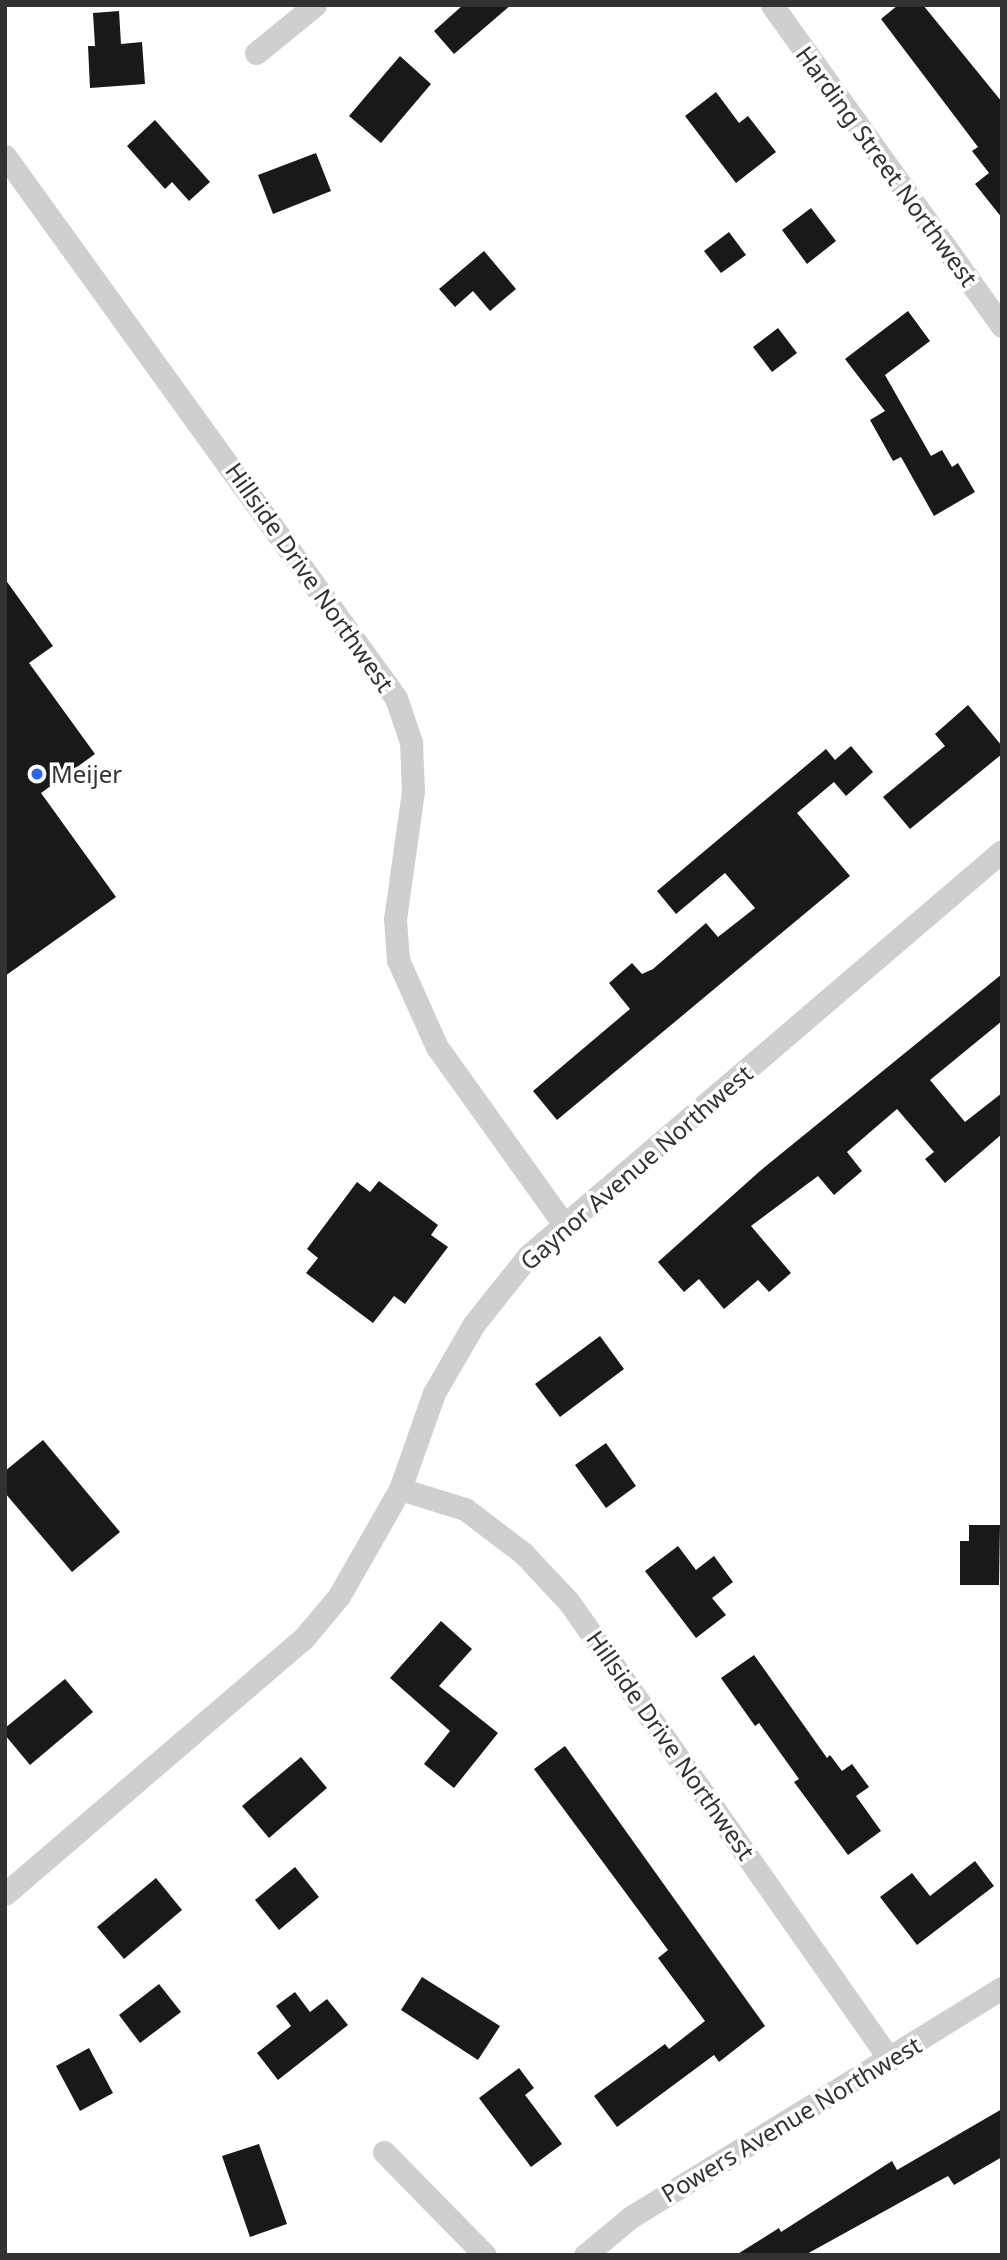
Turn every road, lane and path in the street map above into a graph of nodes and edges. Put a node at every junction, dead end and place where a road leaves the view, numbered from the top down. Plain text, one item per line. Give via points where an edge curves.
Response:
1 (315, 5) edge
2 (772, 5) edge
3 (256, 53) dead end
4 (5, 156) edge
5 (1002, 326) edge
6 (1002, 852) edge
7 (565, 1226) junction
8 (400, 1489) junction
9 (5, 1894) edge
10 (1002, 1989) edge
11 (890, 2060) junction
12 (384, 2152) dead end
13 (485, 2255) edge
14 (585, 2255) edge

1 - 3 street
2 - 5 street, Harding Street Northwest
4 - 7 street, Hillside Drive Northwest via 396,698 411,742 413,792 395,919 398,960 437,1047
6 - 7 street, Gaynor Avenue Northwest
7 - 8 street, Gaynor Avenue Northwest via 528,1256 474,1324 430,1401
8 - 9 street, Gaynor Avenue Northwest via 339,1596 303,1639
8 - 11 street, Hillside Drive Northwest via 465,1509 523,1553 569,1602
10 - 11 street, Powers Avenue Northwest
11 - 14 street, Powers Avenue Northwest via 642,2210
12 - 13 street

